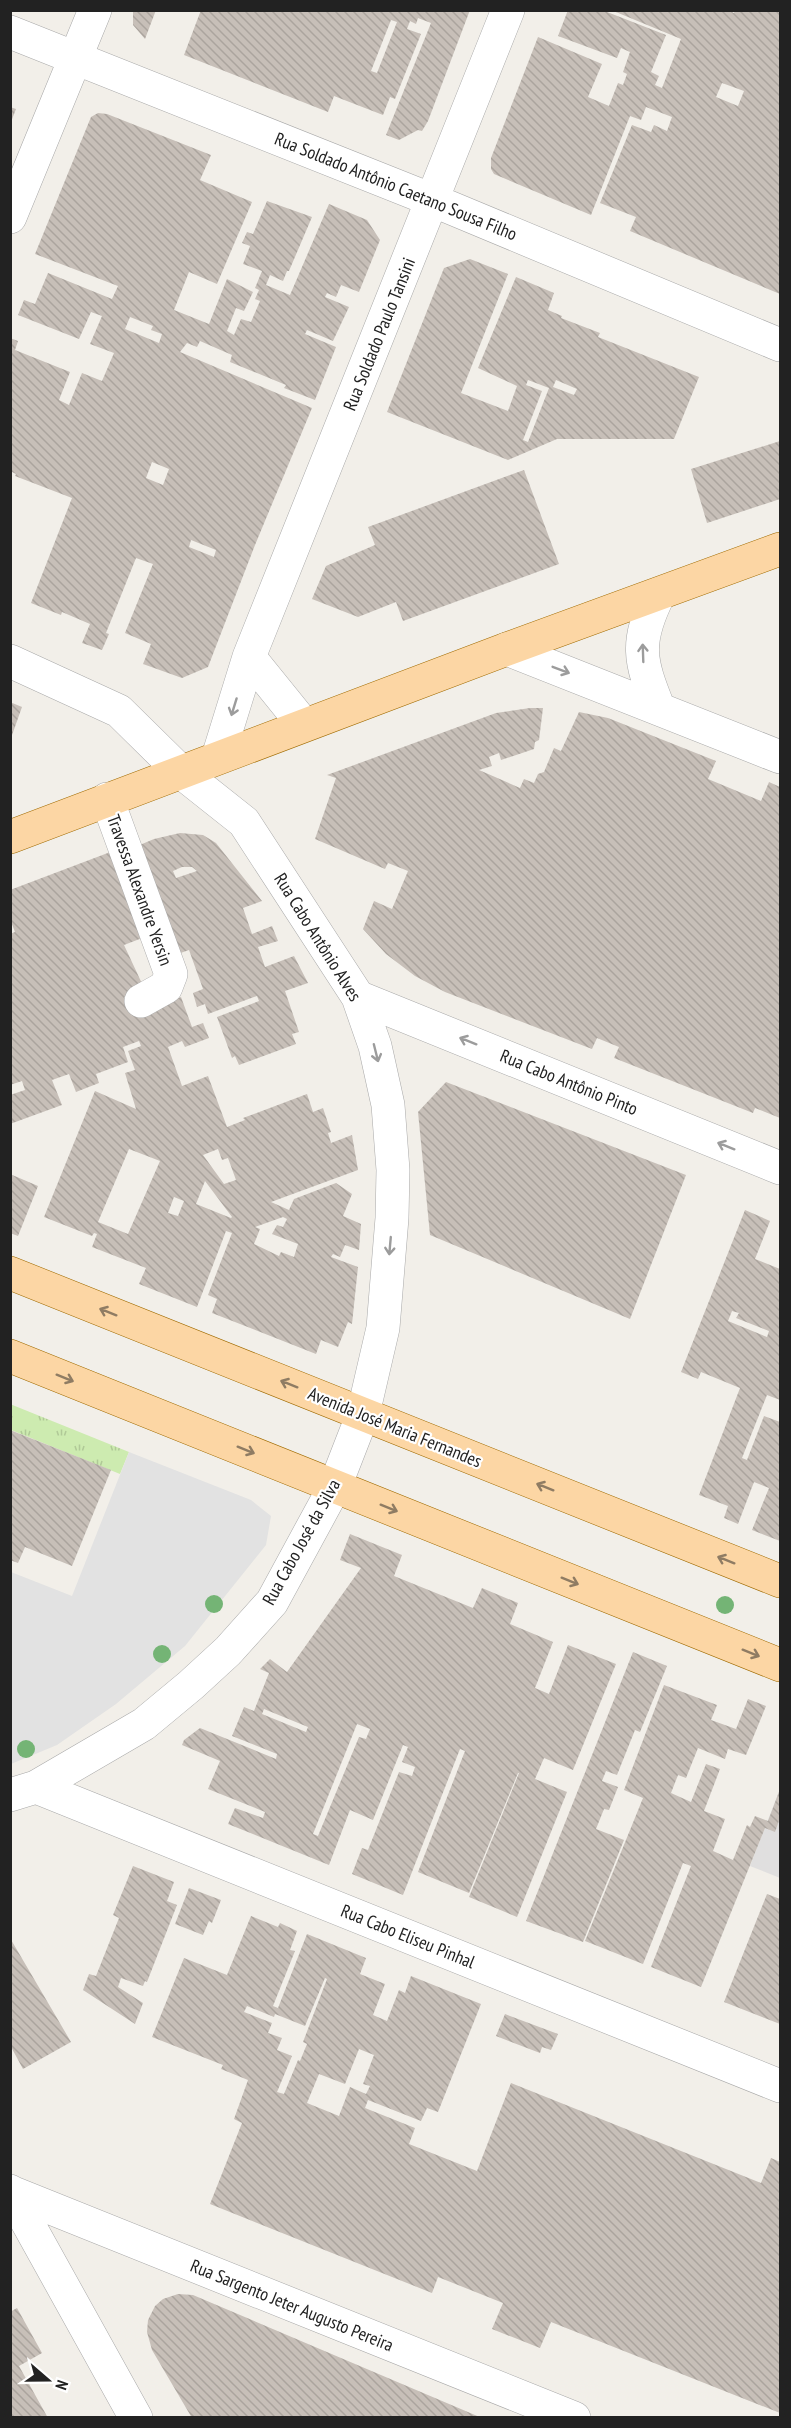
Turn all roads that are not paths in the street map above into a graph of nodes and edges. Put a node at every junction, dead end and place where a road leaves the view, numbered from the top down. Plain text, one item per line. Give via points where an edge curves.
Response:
1 (95, 10) edge
2 (508, 10) edge
3 (10, 32) edge
4 (77, 58) junction
5 (432, 200) junction
6 (10, 216) edge
7 (780, 345) edge
8 (780, 549) edge
9 (659, 594) junction
10 (507, 649) junction
11 (249, 657) junction
12 (10, 661) edge
13 (658, 709) junction
14 (304, 725) junction
15 (780, 757) edge
16 (218, 758) junction
17 (180, 771) junction
18 (107, 799) junction
19 (10, 837) edge
20 (358, 997) junction
21 (141, 1001) dead end
22 (780, 1168) edge
23 (10, 1273) edge
24 (10, 1356) edge
25 (363, 1414) junction
26 (335, 1486) junction
27 (780, 1581) edge
28 (780, 1665) edge
29 (23, 1791) edge
30 (780, 2086) edge
31 (11, 2192) edge
32 (135, 2418) edge
33 (574, 2418) edge

1 - 4 street
2 - 5 street, Rua Soldado Paulo Tansini
3 - 4 street, Rua Soldado Antônio Caetano Sousa Filho
4 - 5 street, Rua Soldado Antônio Caetano Sousa Filho
4 - 6 street
5 - 7 street, Rua Soldado Antônio Caetano Sousa Filho
5 - 11 street, Rua Soldado Paulo Tansini
8 - 9 main road
9 - 10 main road
13 -> 9 street via 644,670 643,630
10 -> 13 street
10 - 14 main road
11 - 14 street
11 -> 16 street, Rua Soldado Paulo Tansini
12 - 17 street, Rua Cabo Antônio Alves via 119,711
13 - 15 street
14 - 16 main road
16 - 17 main road
17 - 18 main road
17 - 20 street, Rua Cabo Antônio Alves via 244,822
18 - 19 main road
18 - 21 street, Travessa Alexandre Yersin via 171,974 166,987
22 -> 20 street, Rua Cabo Antônio Pinto
20 -> 25 street, Rua Cabo Antônio Alves via 375,1046 388,1105 393,1170 383,1328
25 -> 23 main road, Avenida José Maria Fernandes
24 -> 26 main road
25 - 26 street, Rua Cabo José da Silva
27 -> 25 main road, Avenida José Maria Fernandes
26 -> 28 main road
26 - 29 street, Rua Cabo José da Silva via 272,1602 228,1651 144,1724
29 - 30 street, Rua Cabo Eliseu Pinhal
31 - 32 street
31 - 33 street, Rua Sargento Jeter Augusto Pereira

